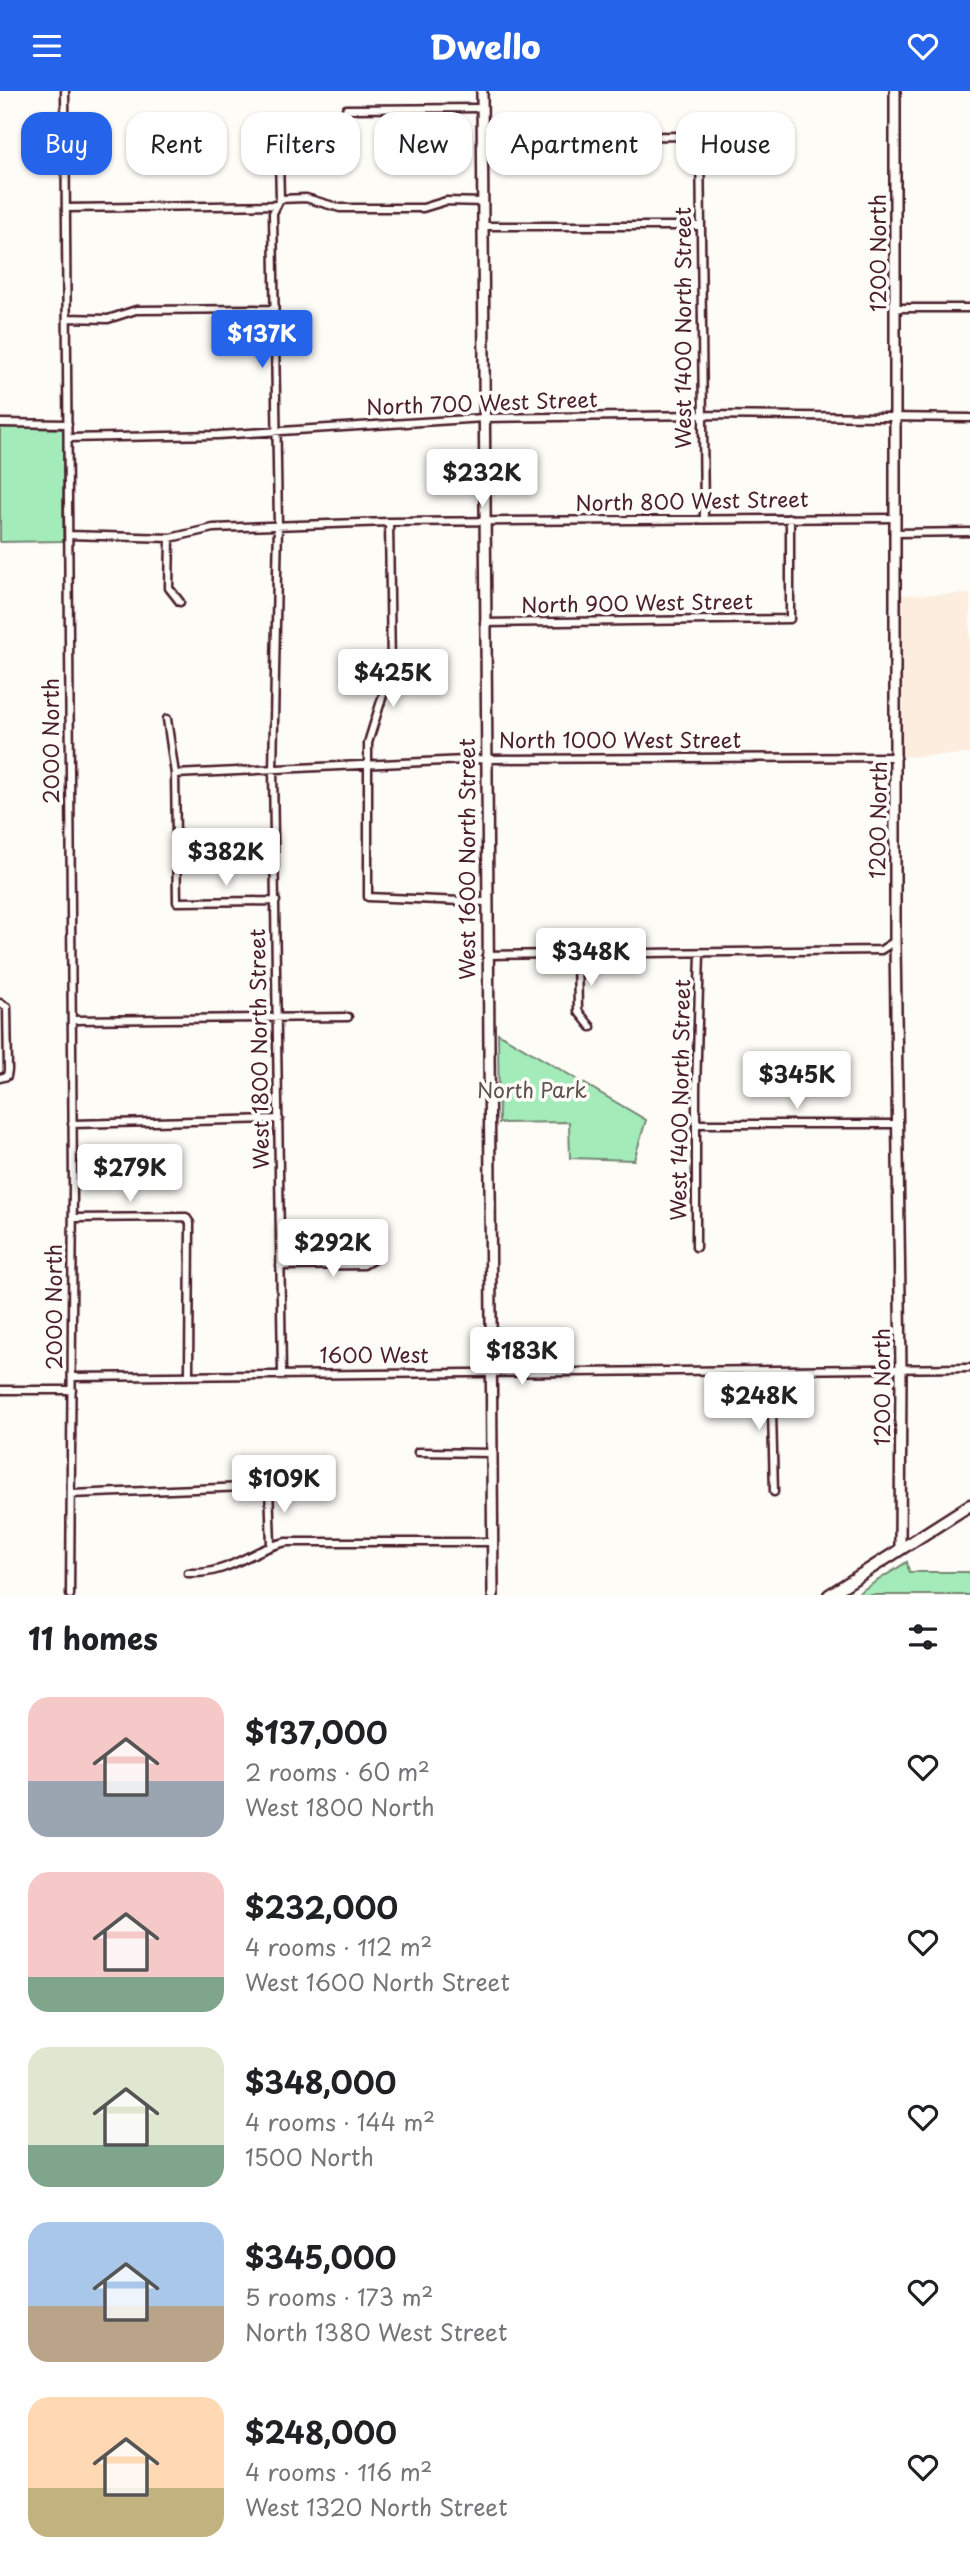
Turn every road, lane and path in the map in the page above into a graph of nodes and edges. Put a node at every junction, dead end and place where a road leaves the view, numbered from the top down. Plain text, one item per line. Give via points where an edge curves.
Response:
1 (65, 91) edge
2 (482, 91) edge
3 (895, 91) edge
4 (482, 108) junction
5 (346, 109) dead end
6 (483, 137) junction
7 (278, 175) edge
8 (278, 202) junction
9 (483, 202) junction
10 (66, 208) junction
11 (484, 226) junction
12 (701, 226) junction
13 (896, 307) junction
14 (970, 307) edge
15 (272, 309) junction
16 (67, 318) junction
17 (702, 415) junction
18 (484, 418) junction
19 (897, 418) junction
20 (970, 418) edge
21 (0, 423) edge
22 (68, 424) junction
23 (277, 431) junction
24 (68, 438) junction
25 (790, 518) junction
26 (896, 518) junction
27 (704, 519) junction
28 (389, 522) junction
29 (484, 522) junction
30 (278, 525) junction
31 (970, 532) edge
32 (896, 533) junction
33 (69, 535) junction
34 (170, 538) junction
35 (180, 602) dead end
36 (484, 623) junction
37 (167, 719) dead end
38 (897, 757) junction
39 (485, 759) junction
40 (366, 765) junction
41 (273, 770) junction
42 (175, 774) junction
43 (276, 901) junction
44 (485, 902) junction
45 (895, 941) junction
46 (700, 953) junction
47 (486, 954) junction
48 (577, 954) junction
49 (3, 1005) edge
50 (278, 1017) junction
51 (348, 1017) dead end
52 (72, 1020) junction
53 (591, 1027) dead end
54 (4, 1077) edge
55 (279, 1119) junction
56 (72, 1124) junction
57 (696, 1124) junction
58 (899, 1124) junction
59 (73, 1218) junction
60 (696, 1247) dead end
61 (376, 1258) dead end
62 (280, 1266) junction
63 (970, 1368) edge
64 (901, 1370) junction
65 (771, 1371) junction
66 (282, 1373) junction
67 (189, 1374) junction
68 (490, 1374) junction
69 (72, 1377) junction
70 (0, 1390) edge
71 (72, 1390) junction
72 (418, 1452) dead end
73 (491, 1453) junction
74 (774, 1492) dead end
75 (71, 1494) junction
76 (970, 1505) edge
77 (493, 1542) junction
78 (271, 1545) junction
79 (900, 1549) junction
80 (188, 1573) dead end
81 (70, 1595) edge
82 (493, 1595) edge
83 (829, 1595) edge

1 - 10 street, 2000 North
2 - 4 street, West 1600 North Street
3 - 13 street, 1200 North
4 - 5 street
4 - 6 street, West 1600 North Street
6 - 9 street, West 1600 North Street
6 - 12 street, West 1400 North Street via 700,136
7 - 8 street, West 1800 North Street
8 - 9 street via 306,198 340,208 423,208 446,201
8 - 10 street
8 - 15 street, West 1800 North Street via 273,213
9 - 11 street, West 1600 North Street
10 - 16 street, 2000 North
11 - 12 street
11 - 18 street, West 1600 North Street
12 - 17 street, West 1400 North Street
13 - 14 street
13 - 19 street, 1200 North
15 - 16 street via 136,310 108,319
15 - 23 street, West 1800 North Street
16 - 22 street, 2000 North
17 - 18 street, North 700 West Street
17 - 19 street, North 700 West Street
17 - 27 street, West 1400 North Street
18 - 23 street, North 700 West Street
18 - 29 street, West 1600 North Street
19 - 20 street, North 700 West Street
19 - 26 street, 1200 North
21 - 22 street
22 - 24 street, 2000 North
23 - 24 street, North 700 West Street
23 - 30 street, West 1800 North Street
24 - 33 street, 2000 North
25 - 26 street, North 800 West Street
25 - 27 street, North 800 West Street
25 - 36 street, North 900 West Street via 790,619
26 - 32 street, 1200 North
27 - 29 street, North 800 West Street
28 - 29 street, North 800 West Street
28 - 30 street, North 800 West Street
28 - 40 street via 391,669 368,743
29 - 36 street, West 1600 North Street
30 - 34 street, North 800 West Street via 213,528
30 - 41 street, West 1800 North Street
31 - 32 street
32 - 38 street, 1200 North
33 - 34 street, North 800 West Street
33 - 52 street, 2000 North
34 - 35 street via 169,588
36 - 39 street, West 1600 North Street
37 - 42 street
38 - 39 street, North 1000 West Street
38 - 45 street, 1200 North
39 - 40 street, North 1000 West Street
39 - 44 street, West 1600 North Street
40 - 41 street, North 1000 West Street
40 - 44 street via 368,897
41 - 42 street, North 1000 West Street
41 - 43 street, West 1800 North Street
42 - 43 street via 177,902
43 - 50 street, West 1800 North Street
44 - 47 street, West 1600 North Street
45 - 46 street via 881,950
45 - 58 street, 1200 North
46 - 48 street
46 - 57 street, West 1400 North Street
47 - 48 street
47 - 68 street, West 1600 North Street
48 - 53 street via 578,1011
49 - 54 street
50 - 51 street
50 - 52 street
50 - 55 street, West 1800 North Street
52 - 56 street, 2000 North
55 - 56 street
55 - 62 street, West 1800 North Street
56 - 59 street, 2000 North
57 - 58 street
57 - 60 street, West 1400 North Street
58 - 64 street, 1200 North
59 - 67 street via 186,1217 190,1223
59 - 69 street, 2000 North
61 - 62 street via 364,1265
62 - 66 street, West 1800 North Street
63 - 64 street, 1600 West
64 - 65 street, 1600 West
64 - 79 street, 1200 North
65 - 68 street, 1600 West
65 - 74 street
66 - 67 street, 1600 West
66 - 68 street, 1600 West
67 - 69 street, 1600 West
68 - 73 street, West 1600 North Street
69 - 71 street, 2000 North
70 - 71 street
71 - 75 street, 2000 North
72 - 73 street
73 - 77 street, West 1600 North Street
75 - 78 street via 269,1486
75 - 81 street, 2000 North
76 - 79 main road
77 - 78 street
77 - 82 street, West 1600 North Street
78 - 80 street via 246,1561 205,1574
79 - 83 main road

